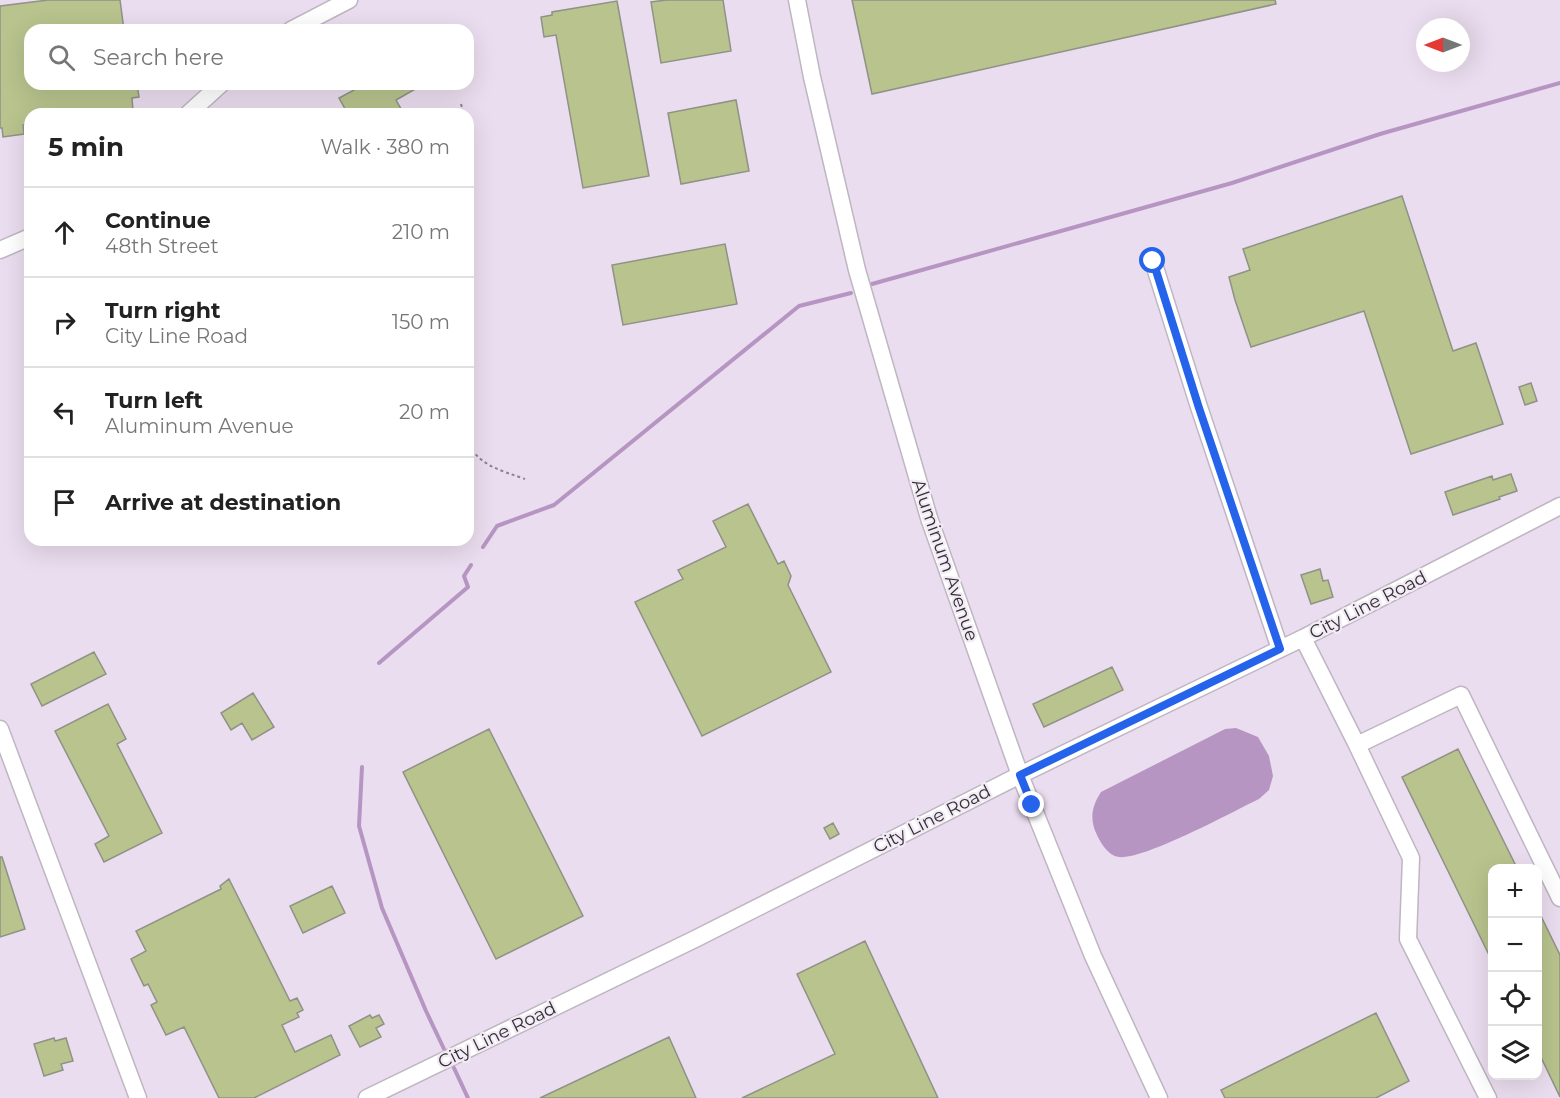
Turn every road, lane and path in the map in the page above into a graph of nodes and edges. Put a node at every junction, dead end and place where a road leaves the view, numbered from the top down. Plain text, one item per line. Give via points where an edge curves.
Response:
1 (349, 0) edge
2 (797, 0) edge
3 (303, 24) edge
4 (214, 90) edge
5 (461, 104) dead end
6 (195, 108) edge
7 (462, 108) edge
8 (24, 240) edge
9 (0, 250) edge
10 (1153, 261) dead end
11 (474, 454) edge
12 (525, 479) dead end
13 (1560, 506) edge
14 (1303, 638) junction
15 (1280, 649) junction
16 (0, 729) edge
17 (1357, 745) junction
18 (1020, 775) junction
19 (1560, 898) edge
20 (138, 1098) edge
21 (367, 1098) edge
22 (1158, 1098) edge
23 (1488, 1098) edge

1 - 3 street
2 - 18 street, Aluminum Avenue via 857,270 929,518
4 - 6 street
5 - 7 path
8 - 9 street
10 - 15 street
11 - 12 path via 495,468
13 - 14 street, City Line Road
14 - 15 street, City Line Road
14 - 17 street
15 - 18 street, City Line Road
16 - 20 street
17 - 19 street via 1461,695
17 - 23 street via 1411,858 1408,939
18 - 21 street, City Line Road
18 - 22 street, Aluminum Avenue via 1094,956

